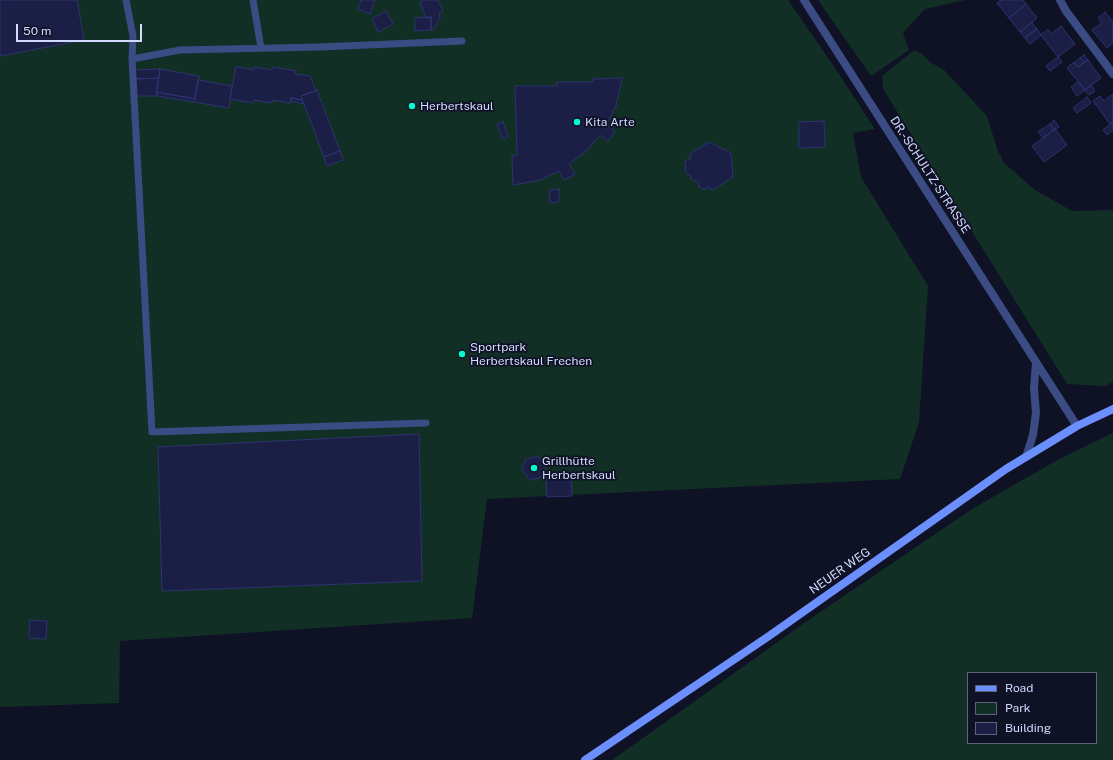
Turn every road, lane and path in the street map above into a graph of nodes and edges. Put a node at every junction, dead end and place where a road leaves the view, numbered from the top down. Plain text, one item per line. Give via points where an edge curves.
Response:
1 (126, 0) edge
2 (253, 0) edge
3 (804, 0) edge
4 (1060, 0) edge
5 (462, 41) dead end
6 (261, 48) junction
7 (132, 59) junction
8 (1113, 74) edge
9 (1036, 364) junction
10 (1113, 409) edge
11 (426, 423) dead end
12 (1077, 426) junction
13 (1026, 457) junction
14 (585, 760) edge

1 - 7 lane via 133,36
2 - 6 lane
3 - 9 street, DR.-SCHULTZ-STRASSE
4 - 8 street
5 - 6 lane
6 - 7 lane via 180,50
7 - 11 lane via 152,432
9 - 12 street, DR.-SCHULTZ-STRASSE
9 - 13 street via 1036,413
10 - 12 main road, NEUER WEG
12 - 13 main road, NEUER WEG
13 - 14 main road, NEUER WEG

